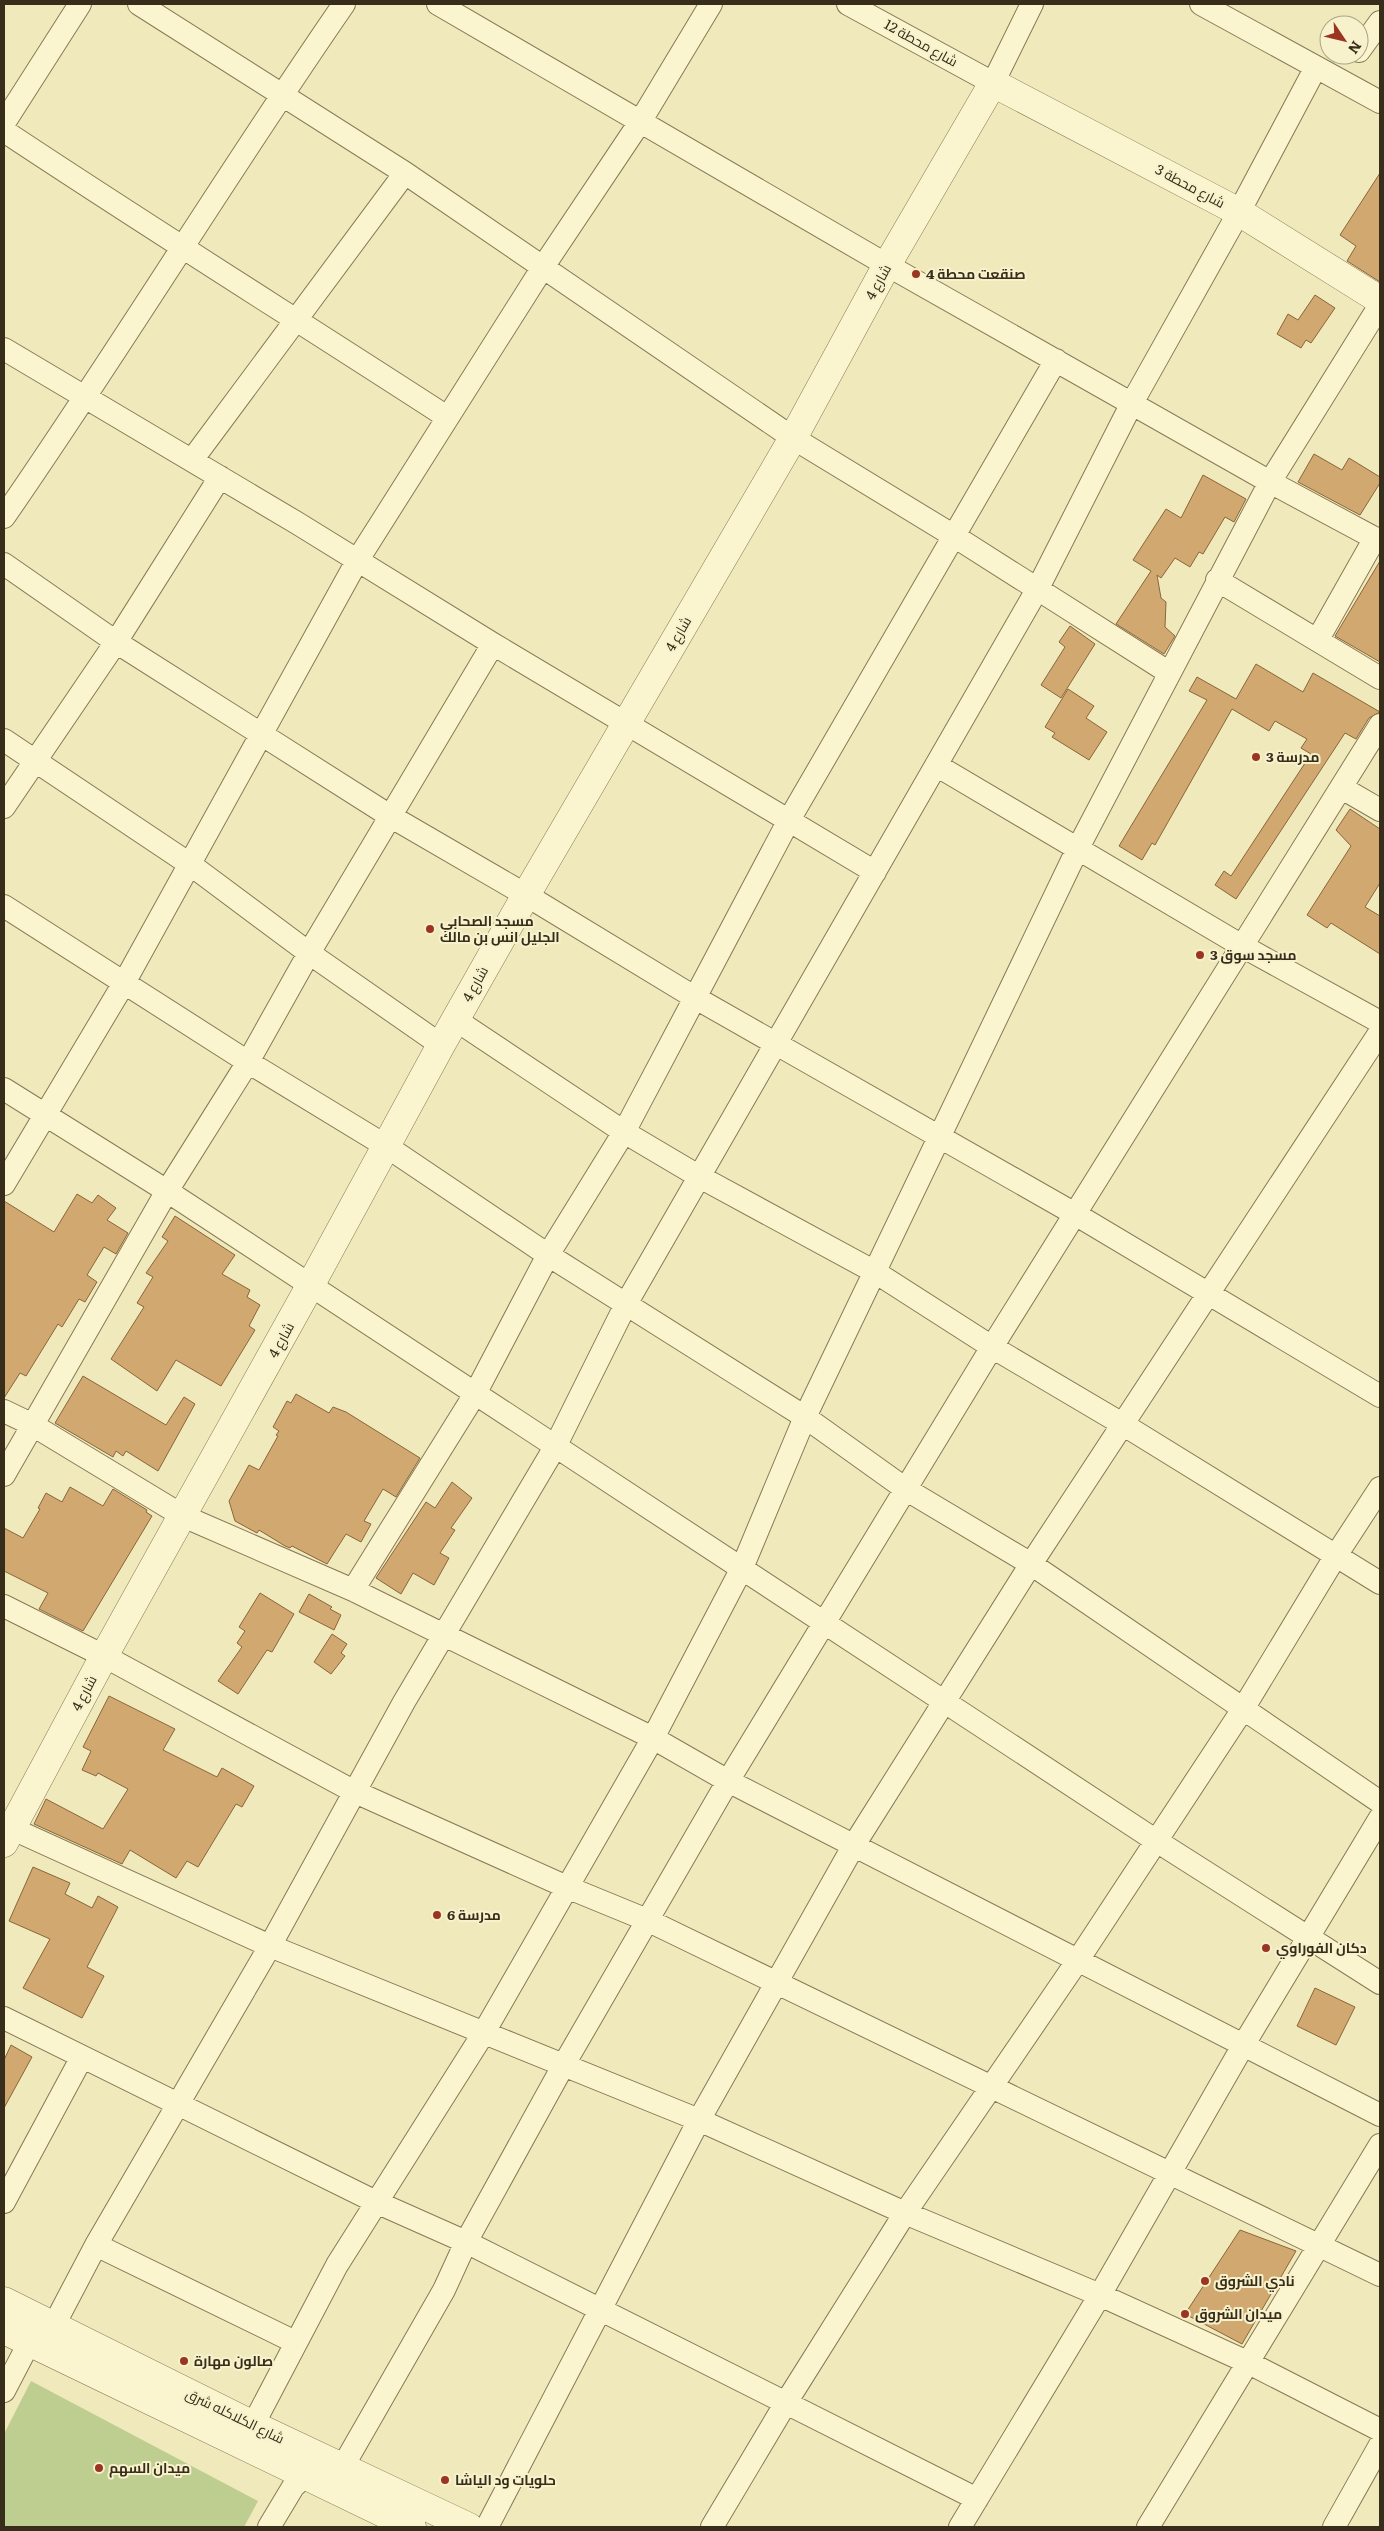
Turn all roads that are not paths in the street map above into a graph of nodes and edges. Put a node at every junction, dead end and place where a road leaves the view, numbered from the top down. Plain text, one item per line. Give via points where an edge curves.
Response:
1 (80, 4) edge
2 (140, 4) edge
3 (344, 4) edge
4 (438, 4) edge
5 (711, 4) edge
6 (848, 4) edge
7 (1032, 4) edge
8 (1201, 4) edge
9 (1380, 22) edge
10 (1369, 37) edge
11 (1349, 65) edge
12 (1316, 67) junction
13 (1339, 79) junction
14 (993, 83) junction
15 (281, 95) junction
16 (1380, 102) edge
17 (640, 122) junction
18 (4, 123) edge
19 (4, 131) edge
20 (405, 173) junction
21 (1239, 212) junction
22 (182, 249) junction
23 (887, 265) junction
24 (543, 267) junction
25 (1380, 300) edge
26 (1380, 305) edge
27 (296, 319) junction
28 (4, 349) edge
29 (1056, 360) junction
30 (86, 398) junction
31 (1132, 403) junction
32 (447, 417) junction
33 (793, 438) junction
34 (192, 460) junction
35 (220, 477) junction
36 (1270, 482) junction
37 (4, 517) edge
38 (954, 536) junction
39 (1377, 539) edge
40 (358, 561) junction
41 (4, 564) edge
42 (1217, 580) junction
43 (1038, 588) junction
44 (1318, 639) junction
45 (116, 642) junction
46 (493, 644) junction
47 (1168, 672) junction
48 (1380, 678) edge
49 (626, 722) junction
50 (1380, 725) edge
51 (262, 735) junction
52 (4, 740) edge
53 (34, 762) junction
54 (936, 766) junction
55 (1342, 788) junction
56 (4, 807) edge
57 (1380, 810) edge
58 (390, 816) junction
59 (789, 820) junction
60 (1078, 848) junction
61 (191, 865) junction
62 (875, 872) junction
63 (526, 895) junction
64 (4, 906) edge
65 (1244, 947) junction
66 (308, 953) junction
67 (124, 983) junction
68 (694, 998) junction
69 (456, 1020) junction
70 (1380, 1022) edge
71 (1380, 1032) edge
72 (776, 1044) junction
73 (441, 1045) junction
74 (248, 1062) junction
75 (4, 1089) edge
76 (46, 1116) junction
77 (624, 1132) junction
78 (940, 1138) junction
79 (386, 1146) junction
80 (700, 1178) junction
81 (4, 1184) edge
82 (167, 1191) junction
83 (1075, 1214) junction
84 (548, 1254) junction
85 (875, 1272) junction
86 (310, 1286) junction
87 (1209, 1292) junction
88 (626, 1304) junction
89 (992, 1347) junction
90 (475, 1394) junction
91 (1380, 1396) edge
92 (4, 1411) edge
93 (805, 1417) junction
94 (31, 1424) junction
95 (1124, 1424) junction
96 (556, 1447) junction
97 (4, 1475) edge
98 (1380, 1488) edge
99 (907, 1490) junction
100 (184, 1516) junction
101 (1335, 1556) junction
102 (1031, 1564) junction
103 (742, 1568) junction
104 (1380, 1583) edge
105 (353, 1590) junction
106 (4, 1606) edge
107 (826, 1622) junction
108 (443, 1634) junction
109 (104, 1656) junction
110 (945, 1702) junction
111 (1243, 1708) junction
112 (653, 1738) junction
113 (728, 1781) junction
114 (354, 1791) junction
115 (1380, 1802) edge
116 (1380, 1818) edge
117 (6, 1833) edge
118 (1155, 1840) junction
119 (854, 1845) junction
120 (569, 1888) junction
121 (647, 1920) junction
122 (1309, 1936) junction
123 (270, 1946) junction
124 (1078, 1960) junction
125 (775, 1983) junction
126 (1380, 1983) edge
127 (4, 2018) edge
128 (483, 2034) junction
129 (1244, 2044) junction
130 (82, 2057) junction
131 (563, 2066) junction
132 (991, 2087) junction
133 (178, 2105) junction
134 (1380, 2115) edge
135 (699, 2120) junction
136 (1380, 2145) edge
137 (1169, 2174) junction
138 (4, 2202) edge
139 (376, 2202) junction
140 (905, 2213) junction
141 (466, 2242) junction
142 (96, 2245) junction
143 (1319, 2246) junction
144 (1380, 2275) edge
145 (1100, 2295) junction
146 (4, 2301) edge
147 (600, 2309) junction
148 (54, 2325) junction
149 (4, 2330) edge
150 (295, 2342) junction
151 (29, 2343) junction
152 (1247, 2362) junction
153 (4, 2391) edge
154 (787, 2401) junction
155 (253, 2425) junction
156 (1380, 2430) edge
157 (1380, 2445) edge
158 (342, 2468) junction
159 (305, 2476) junction
160 (978, 2499) junction
161 (269, 2527) edge
162 (412, 2527) edge
163 (469, 2527) edge
164 (488, 2527) edge
165 (712, 2527) edge
166 (960, 2527) edge
167 (1148, 2527) edge
168 (1334, 2527) edge

1 - 18 street
2 - 15 street
3 - 15 street
4 - 17 street
5 - 17 street
6 - 14 street, شارع محطة 12
7 - 14 street
8 - 12 street
9 - 10 street
11 - 13 street
12 - 13 street
12 - 21 street
13 - 16 street
14 - 21 street, شارع محطة 3
14 - 23 street, شارع 4
15 - 20 street
15 - 22 street
17 - 23 street
17 - 24 street
19 - 22 street
20 - 24 street
20 - 27 street
21 - 25 street, شارع محطة 3
21 - 31 street
22 - 27 street
22 - 30 street
23 - 29 street
23 - 33 street, شارع 4
24 - 32 street
24 - 33 street
26 - 36 street
27 - 32 street
27 - 34 street
28 - 30 street
29 - 31 street
29 - 38 street
30 - 34 street
30 - 37 street
31 - 36 street
31 - 43 street
32 - 40 street
33 - 38 street
33 - 49 street, شارع 4
34 - 35 street
35 - 40 street
35 - 45 street
36 - 39 street
36 - 42 street
38 - 43 street
38 - 59 street
39 - 44 street
40 - 46 street
40 - 51 street
41 - 45 street
42 - 44 street
42 - 47 street
43 - 47 street
43 - 54 street
44 - 48 street
45 - 51 street
45 - 53 street
46 - 49 street
46 - 58 street
47 - 60 street
49 - 59 street
49 - 63 street, شارع 4
50 - 55 street
51 - 58 street
51 - 61 street
52 - 53 street
53 - 56 street
53 - 61 street
54 - 60 street
54 - 62 street
55 - 57 street
55 - 65 street
58 - 63 street
58 - 66 street
59 - 62 street
59 - 68 street
60 - 65 street
60 - 78 street
61 - 66 street
61 - 67 street
62 - 72 street
63 - 68 street
63 - 69 street, شارع 4
64 - 67 street
65 - 70 street
65 - 83 street
66 - 73 street
66 - 74 street
67 - 74 street
67 - 76 street
68 - 72 street
68 - 77 street
69 - 73 street, شارع 4
69 - 77 street
71 - 87 street
72 - 78 street
72 - 80 street
73 - 79 street, شارع 4
74 - 79 street
74 - 82 street
75 - 76 street
76 - 81 street
76 - 82 street
77 - 80 street
77 - 84 street
78 - 83 street
78 - 85 street
79 - 84 street
79 - 86 street, شارع 4
80 - 85 street
80 - 88 street
82 - 86 street
82 - 94 street
83 - 87 street
83 - 89 street
84 - 88 street
84 - 90 street
85 - 89 street
85 - 93 street
86 - 90 street
86 - 100 street, شارع 4
87 - 91 street
87 - 95 street
88 - 93 street
88 - 96 street
89 - 95 street
89 - 99 street
90 - 96 street
90 - 105 street
92 - 94 street
93 - 99 street
93 - 103 street
94 - 97 street
94 - 100 street
95 - 101 street
95 - 102 street
96 - 103 street
96 - 108 street
98 - 101 street
99 - 102 street
99 - 107 street
100 - 105 street
100 - 109 street, شارع 4
101 - 104 street
101 - 111 street
102 - 110 street
102 - 111 street
103 - 107 street
103 - 112 street
105 - 108 street
106 - 109 street
107 - 110 street
107 - 113 street
108 - 112 street
108 - 114 street
109 - 114 street
109 - 117 street, شارع 4
110 - 118 street
110 - 119 street
111 - 115 street
111 - 118 street
112 - 113 street
112 - 120 street
113 - 119 street
113 - 121 street
114 - 120 street
114 - 123 street
116 - 122 street
117 - 123 street
118 - 122 street
118 - 124 street
119 - 124 street
119 - 125 street
120 - 121 street
120 - 128 street
121 - 125 street
121 - 131 street
122 - 126 street
122 - 129 street
123 - 128 street
123 - 133 street
124 - 129 street
124 - 132 street
125 - 132 street
125 - 135 street
127 - 130 street
128 - 131 street
128 - 139 street
129 - 134 street
129 - 137 street
130 - 133 street
130 - 138 street
131 - 135 street
131 - 141 street
132 - 137 street
132 - 140 street
133 - 139 street
133 - 142 street
135 - 140 street
135 - 147 street
136 - 143 street
137 - 143 street
137 - 145 street
139 - 141 street
139 - 150 street
140 - 145 street
140 - 154 street
141 - 147 street
141 - 158 street via 444,2290
142 - 148 street
142 - 150 street
143 - 144 street
143 - 152 street
145 - 152 street
145 - 160 street
146 - 148 street, شارع الكلاكله شرق
147 - 154 street
147 - 164 street
148 - 155 street, شارع الكلاكله شرق
149 - 151 street, شارع الكلاكله شرق
150 - 155 street
151 - 153 street
151 - 159 street, شارع الكلاكله شرق
152 - 156 street
152 - 167 street
154 - 160 street
154 - 165 street
155 - 158 street, شارع الكلاكله شرق
157 - 168 street
158 - 163 street, شارع الكلاكله شرق
159 - 161 street via 293,2487
159 - 162 street, شارع الكلاكله شرق
160 - 166 street

